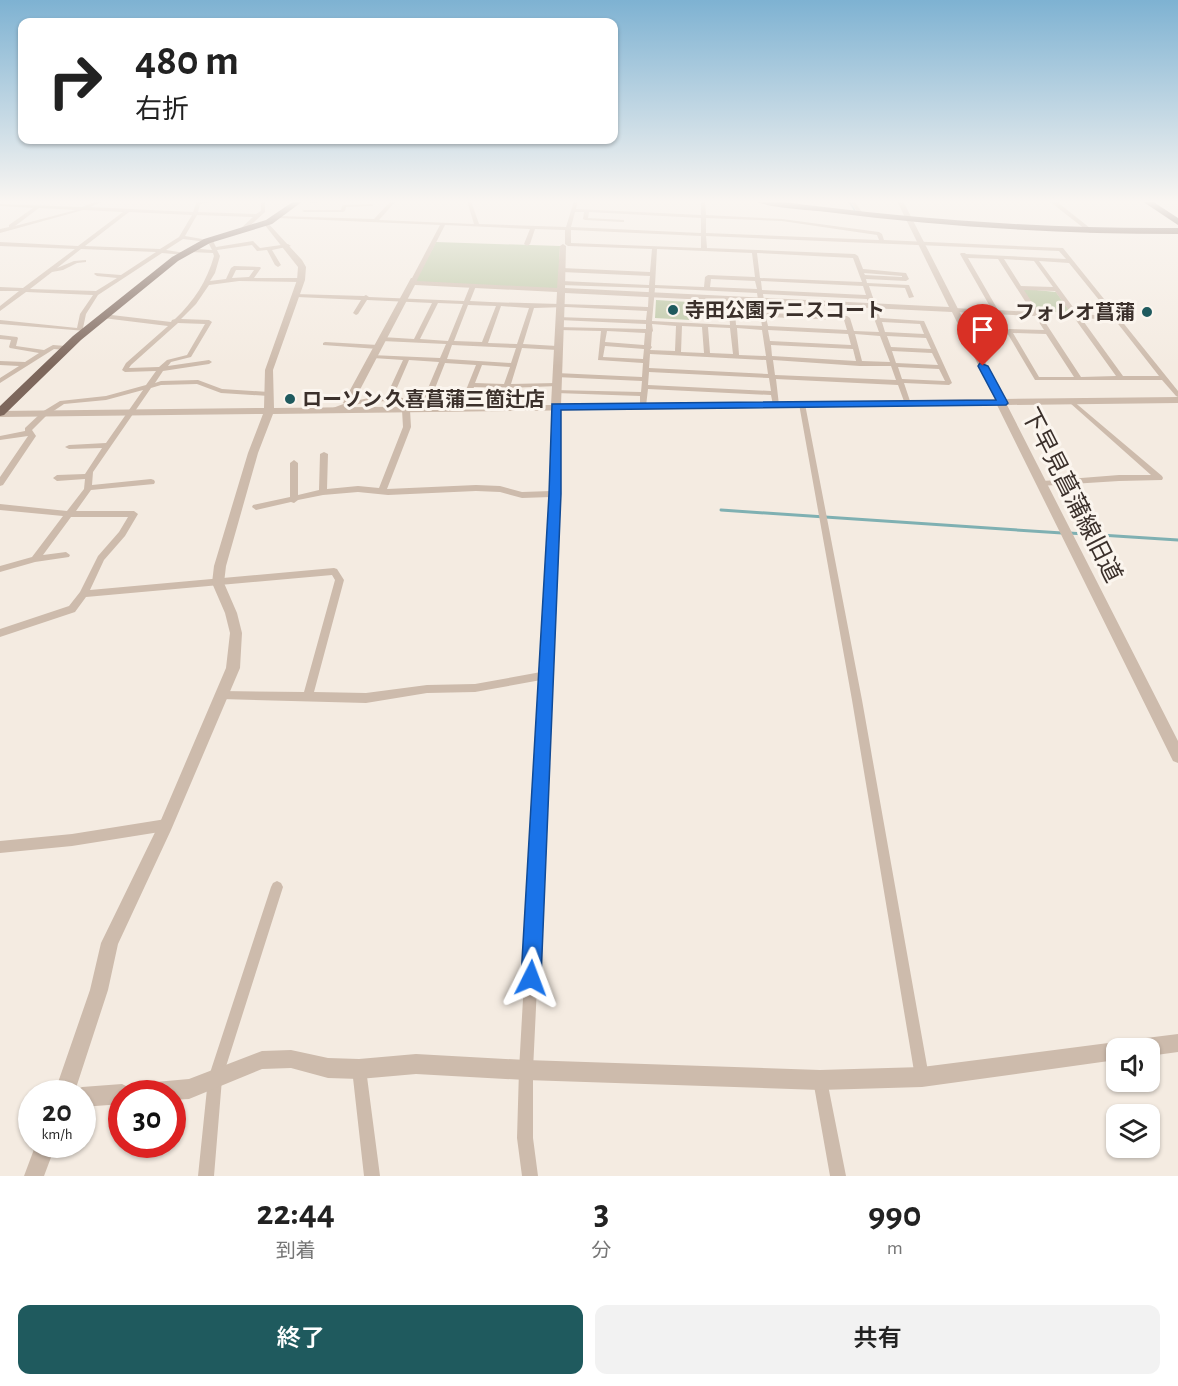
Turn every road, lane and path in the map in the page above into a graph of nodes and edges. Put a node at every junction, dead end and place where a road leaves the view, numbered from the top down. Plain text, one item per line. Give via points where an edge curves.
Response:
1 (69, 256) edge
2 (154, 256) edge
3 (181, 256) edge
4 (213, 256) edge
5 (273, 256) edge
6 (295, 256) edge
7 (426, 256) edge
8 (563, 256) edge
9 (654, 256) edge
10 (755, 256) edge
11 (854, 256) edge
12 (927, 256) edge
13 (965, 256) joint
14 (1067, 256) edge
15 (1000, 258) junction
16 (1035, 260) junction
17 (84, 261) dead end
18 (1071, 261) junction
19 (278, 265) dead end
20 (51, 270) junction
21 (562, 270) junction
22 (97, 274) dead end
23 (653, 274) junction
24 (122, 277) junction
25 (863, 277) junction
26 (758, 279) junction
27 (228, 280) junction
28 (250, 280) junction
29 (301, 280) junction
30 (413, 281) junction
31 (209, 283) junction
32 (473, 286) junction
33 (561, 286) junction
34 (707, 288) junction
35 (1019, 288) junction
36 (0, 289) edge
37 (1057, 289) junction
38 (24, 290) junction
39 (652, 290) junction
40 (97, 293) junction
41 (760, 294) junction
42 (297, 295) junction
43 (366, 297) junction
44 (911, 297) dead end
45 (404, 299) junction
46 (731, 299) junction
47 (436, 301) junction
48 (871, 301) junction
49 (466, 303) junction
50 (499, 305) junction
51 (532, 306) junction
52 (560, 306) junction
53 (0, 309) edge
54 (651, 309) junction
55 (954, 309) junction
56 (996, 312) junction
57 (356, 313) dead end
58 (1036, 314) junction
59 (763, 315) junction
60 (103, 316) junction
61 (1076, 316) junction
62 (1116, 318) junction
63 (877, 320) junction
64 (0, 322) edge
65 (650, 322) junction
66 (172, 323) junction
67 (559, 323) junction
68 (679, 324) junction
69 (705, 325) junction
70 (734, 327) junction
71 (765, 328) junction
72 (83, 329) junction
73 (604, 329) junction
74 (650, 331) junction
75 (851, 332) junction
76 (1047, 332) junction
77 (882, 334) junction
78 (928, 336) junction
79 (0, 337) edge
80 (416, 340) junction
81 (450, 342) junction
82 (486, 343) junction
83 (767, 343) junction
84 (325, 344) dead end
85 (602, 344) junction
86 (520, 345) junction
87 (378, 347) junction
88 (855, 347) junction
89 (66, 348) junction
90 (557, 348) junction
91 (648, 349) junction
92 (888, 349) junction
93 (934, 351) junction
94 (44, 352) junction
95 (678, 354) junction
96 (707, 355) junction
97 (736, 357) junction
98 (407, 358) junction
99 (769, 359) junction
100 (442, 361) junction
101 (209, 362) dead end
102 (480, 362) junction
103 (647, 362) junction
104 (0, 363) edge
105 (23, 364) junction
106 (514, 364) junction
107 (860, 364) junction
108 (893, 366) junction
109 (941, 367) junction
110 (161, 369) junction
111 (646, 370) junction
112 (772, 378) junction
113 (1121, 378) junction
114 (1164, 378) junction
115 (1079, 379) junction
116 (0, 381) edge
117 (899, 382) junction
118 (556, 383) junction
119 (471, 385) junction
120 (507, 386) junction
121 (644, 387) junction
122 (149, 388) junction
123 (774, 393) junction
124 (269, 394) junction
125 (1178, 395) edge
126 (388, 400) junction
127 (1178, 400) edge
128 (426, 402) junction
129 (1072, 402) junction
130 (348, 403) junction
131 (1003, 403) junction
132 (802, 404) junction
133 (908, 404) junction
134 (776, 405) junction
135 (643, 406) junction
136 (556, 407) junction
137 (463, 408) junction
138 (335, 410) junction
139 (406, 410) junction
140 (269, 411) junction
141 (132, 412) junction
142 (0, 413) edge
143 (44, 414) junction
144 (28, 433) junction
145 (0, 438) edge
146 (106, 445) junction
147 (69, 447) dead end
148 (324, 454) dead end
149 (294, 463) dead end
150 (89, 476) junction
151 (57, 478) dead end
152 (151, 482) dead end
153 (0, 483) edge
154 (1043, 484) junction
155 (88, 488) junction
156 (382, 491) junction
157 (323, 492) junction
158 (555, 494) junction
159 (294, 500) junction
160 (0, 507) edge
161 (256, 507) dead end
162 (70, 514) junction
163 (66, 555) dead end
164 (35, 559) junction
165 (0, 569) edge
166 (218, 584) junction
167 (83, 594) junction
168 (0, 633) edge
169 (547, 675) junction
170 (221, 695) junction
171 (308, 697) junction
172 (1178, 756) edge
173 (166, 825) junction
174 (0, 848) edge
175 (277, 887) dead end
176 (1178, 1043) edge
177 (1160, 1045) edge
178 (1106, 1052) edge
179 (359, 1069) junction
180 (526, 1070) junction
181 (922, 1077) junction
182 (215, 1079) junction
183 (69, 1080) edge
184 (820, 1080) junction
185 (186, 1089) edge
186 (41, 1158) edge
187 (34, 1176) edge
188 (206, 1176) edge
189 (372, 1176) edge
190 (530, 1176) edge
191 (838, 1176) edge

1 - 20 street
2 - 24 street
3 - 60 main road
4 - 31 street via 215,267
5 - 19 street
6 - 29 street via 302,267
7 - 30 street
8 - 21 street
9 - 23 street
10 - 26 street
11 - 25 street
12 - 55 street, 下早見菖蒲線旧道
13 - 15 street
13 - 56 street
14 - 18 street
15 - 16 street
15 - 35 street
16 - 18 street
16 - 37 street
17 - 20 street via 76,261 64,270
18 - 62 street
20 - 38 street
21 - 23 street
21 - 33 street
22 - 24 street
23 - 39 street
24 - 40 street
25 - 25 street via 904,274 906,279
25 - 26 street
25 - 44 street via 908,286
25 - 48 street
26 - 34 street via 708,277
26 - 41 street
27 - 28 street
27 - 28 street via 234,268 258,268
27 - 31 street
28 - 29 street
29 - 42 street
30 - 32 street
30 - 45 street
31 - 66 street
32 - 33 street
32 - 49 street
33 - 39 street
33 - 52 street
34 - 39 street
34 - 41 street
35 - 37 street
35 - 58 street
36 - 38 street
37 - 61 street
38 - 40 street
38 - 53 street
39 - 46 street
39 - 54 street
40 - 72 street via 87,306
41 - 46 street
41 - 48 street
41 - 59 street
42 - 43 street
42 - 124 street via 269,369
43 - 45 street
43 - 57 street
45 - 47 street
45 - 87 street
46 - 70 street
47 - 49 street
47 - 80 street
48 - 55 street
48 - 63 street
49 - 50 street
49 - 81 street
50 - 51 street
50 - 82 street
51 - 52 street
51 - 86 street
52 - 54 street
52 - 67 street
54 - 65 street
55 - 56 street
55 - 131 street, 下早見菖蒲線旧道
56 - 58 street
58 - 76 street
59 - 71 street
59 - 75 street via 847,318
60 - 66 street
60 - 72 main road
61 - 62 street
61 - 113 street
62 - 114 street
63 - 77 street
63 - 78 street via 922,322
64 - 72 street
65 - 67 street
65 - 68 street
65 - 74 street
66 - 110 street via 125,370
66 - 110 street via 208,322 189,356 169,361
67 - 73 street
67 - 90 street
68 - 69 street
68 - 95 street
69 - 70 street
69 - 96 street
70 - 71 street
70 - 97 street
71 - 75 street
71 - 83 street
72 - 89 main road
73 - 74 street
73 - 85 street
74 - 91 street
75 - 77 street
75 - 88 street
76 - 115 street
76 - 115 street via 1009,333 1037,379
77 - 78 street
77 - 92 street
78 - 93 street
79 - 94 street via 15,338 12,347
80 - 81 street
80 - 87 street
81 - 82 street
81 - 100 street
82 - 86 street
83 - 88 street
83 - 99 street
84 - 87 street
85 - 91 street
85 - 103 street via 600,359
86 - 90 street
86 - 106 street
87 - 98 street
87 - 130 street
88 - 107 street
89 - 94 street via 53,347
89 - 142 main road
90 - 118 street
91 - 95 street
91 - 103 street
92 - 93 street
92 - 108 street
93 - 109 street
94 - 105 street
95 - 96 street
96 - 97 street
97 - 99 street
98 - 100 street
98 - 126 street
99 - 107 street
99 - 112 street
100 - 102 street
100 - 128 street
101 - 110 street
102 - 106 street
102 - 119 street
103 - 111 street
104 - 105 street
105 - 116 street
106 - 120 street
107 - 108 street
108 - 109 street
108 - 117 street
109 - 117 street via 949,383
110 - 122 street
111 - 112 street
111 - 121 street
112 - 117 street
112 - 123 street
113 - 114 street
113 - 115 street
114 - 125 street
117 - 133 street
118 - 120 street
118 - 121 street
118 - 121 street
118 - 136 street
119 - 120 street
119 - 137 street
121 - 123 street
121 - 135 street
122 - 124 street via 187,381 221,391
122 - 141 street
122 - 143 street via 63,402
123 - 134 street
124 - 140 street
126 - 128 street
126 - 130 street
127 - 129 street
128 - 137 street
129 - 131 street
129 - 154 street via 1159,478
130 - 138 street
131 - 133 street
131 - 154 street, 下早見菖蒲線旧道
132 - 133 street
132 - 134 street
132 - 181 street
134 - 135 street
135 - 136 street
136 - 137 street
136 - 158 street
137 - 139 street
138 - 139 street
138 - 140 street
139 - 156 street via 407,427
140 - 141 street
140 - 166 street via 242,488
141 - 143 street
141 - 146 street
142 - 143 street
143 - 144 street
144 - 145 street
144 - 153 street via 32,436
146 - 147 street
146 - 150 street
148 - 157 street
149 - 159 street
150 - 151 street
150 - 155 street
152 - 155 street
154 - 172 street, 下早見菖蒲線旧道
155 - 162 street
156 - 157 street
156 - 158 street via 476,488 522,495
157 - 159 street
158 - 169 street
159 - 161 street
160 - 162 street
162 - 164 street
162 - 167 street via 134,514 93,571
163 - 164 street
164 - 165 street
166 - 167 street
166 - 170 street via 231,613 237,645 233,668
166 - 171 street via 334,571 340,580
167 - 168 street via 64,613
169 - 171 street via 366,698
169 - 180 street
170 - 171 street
170 - 173 street
173 - 174 street
173 - 183 street via 110,943 99,990
175 - 182 street
176 - 177 street
178 - 181 street
179 - 180 street via 416,1064
179 - 182 street via 328,1068 291,1059 262,1060
179 - 189 street
180 - 184 street
180 - 190 street via 525,1138
181 - 184 street
182 - 185 street
182 - 188 street
184 - 191 street
186 - 187 street

